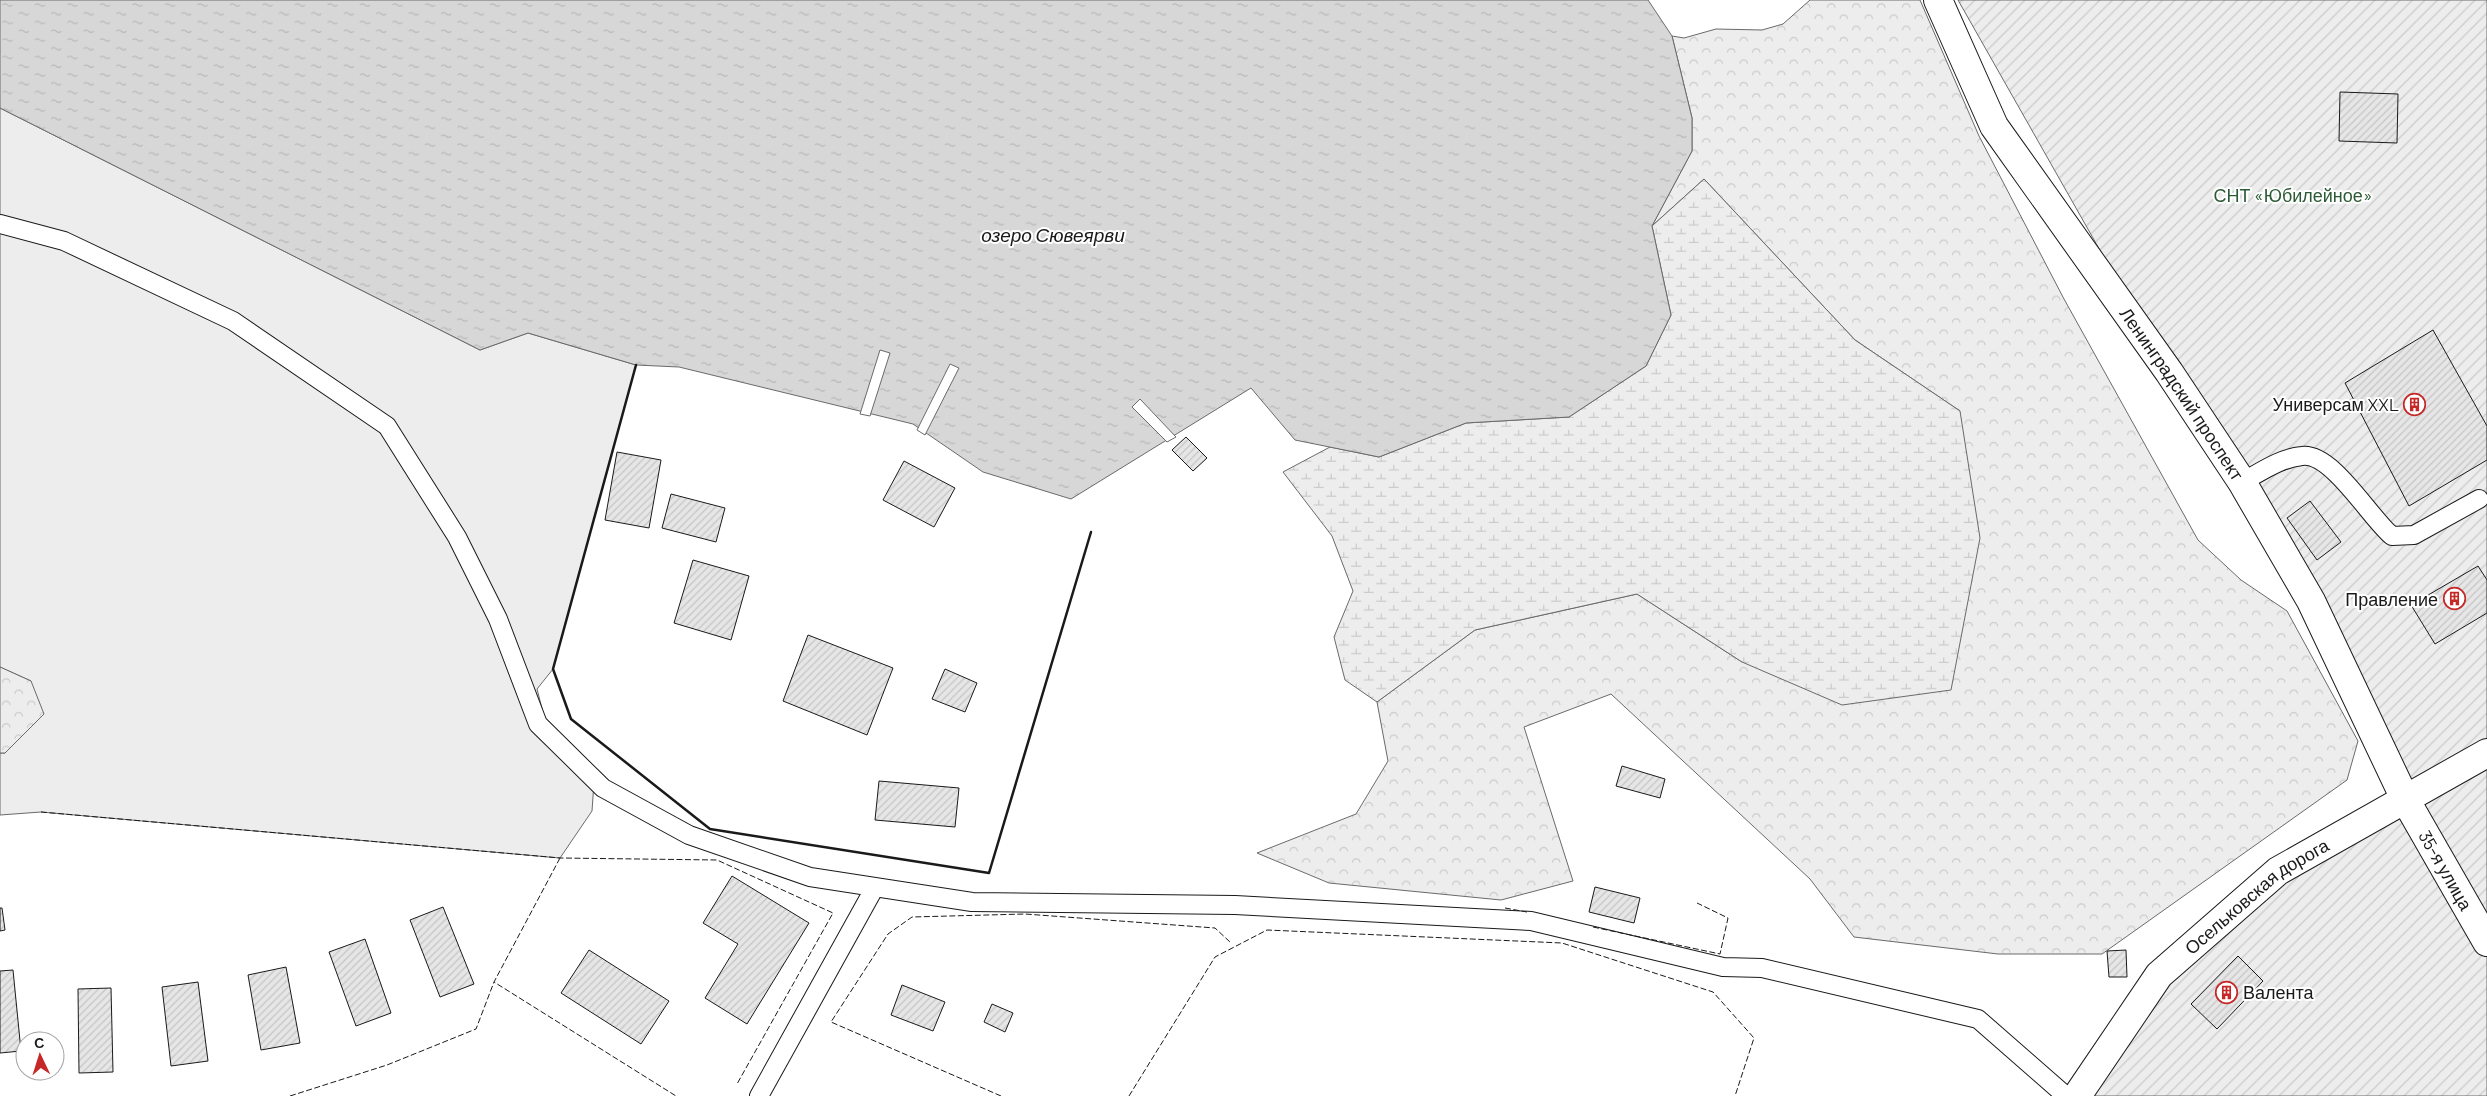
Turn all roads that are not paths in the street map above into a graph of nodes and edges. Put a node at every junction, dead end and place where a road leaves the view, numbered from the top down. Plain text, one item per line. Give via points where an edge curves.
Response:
1 (1938, 0) edge
2 (0, 224) edge
3 (2242, 482) junction
4 (2479, 499) dead end
5 (2487, 753) edge
6 (2405, 799) junction
7 (875, 887) junction
8 (2487, 942) edge
9 (760, 1096) edge
10 (2066, 1096) edge
11 (2077, 1096) edge

1 - 3 street, Ленинградский проспект via 1994,126 2169,372
2 - 7 lane via 64,241 233,321 387,426 458,538 498,619 538,724 603,788 689,836 810,877
3 - 4 lane via 2281,461 2304,455 2330,466 2392,536 2414,535
3 - 6 street, Ленинградский проспект via 2311,602
5 - 6 street, Осельковская дорога
6 - 8 street, 35-я улица
6 - 11 street, Осельковская дорога via 2278,871 2159,975
7 - 9 lane
7 - 10 lane via 972,902 1235,905 1532,920 1723,968 1762,968 1978,1019

